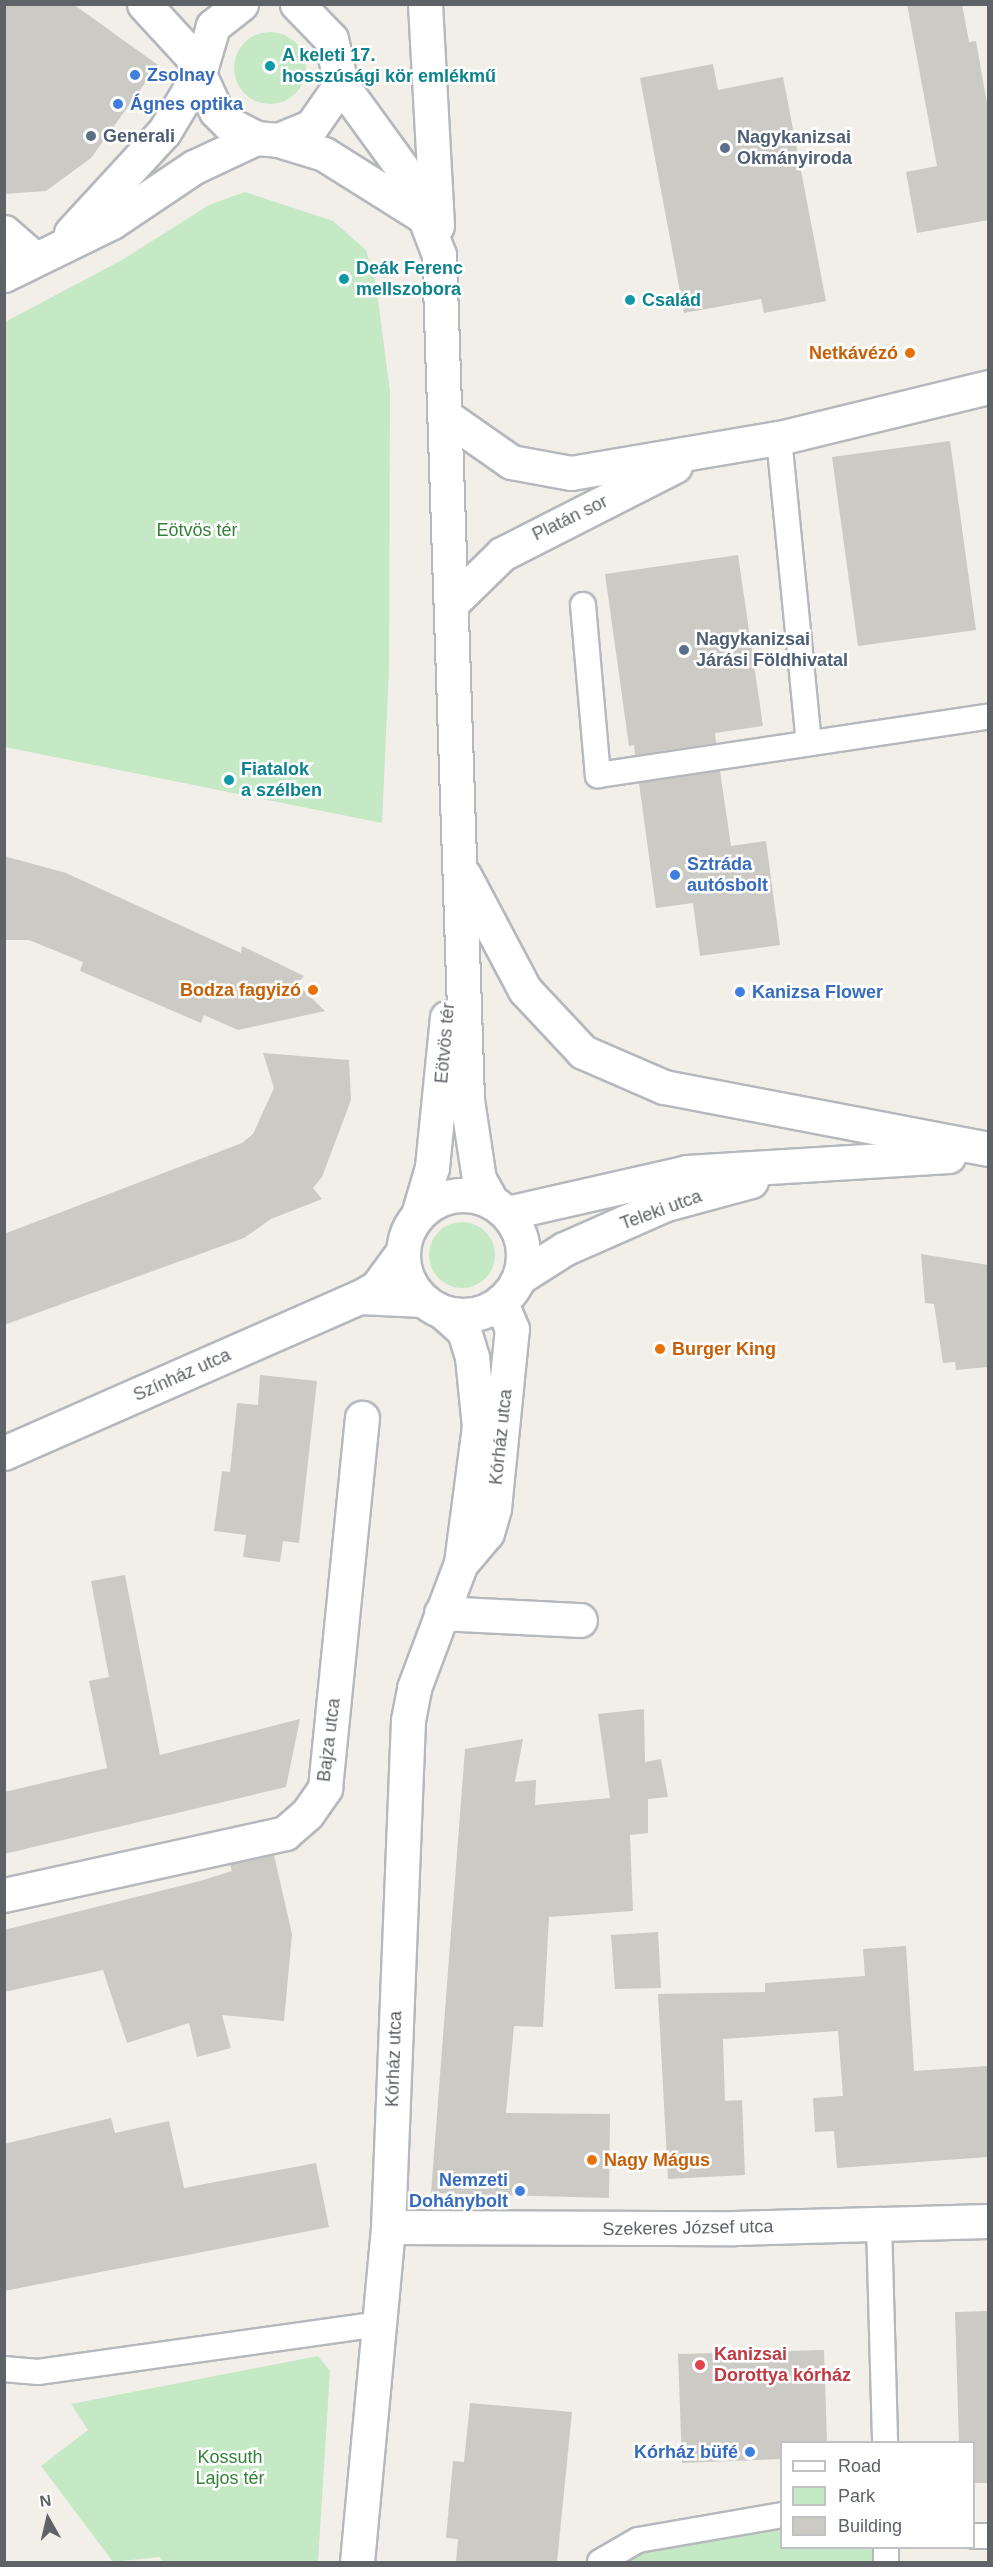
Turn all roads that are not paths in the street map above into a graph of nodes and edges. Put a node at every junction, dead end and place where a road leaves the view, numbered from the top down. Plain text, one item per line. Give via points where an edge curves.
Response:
1 (144, 4) edge
2 (241, 4) edge
3 (297, 4) edge
4 (338, 4) edge
5 (425, 4) edge
6 (331, 39) junction
7 (199, 69) junction
8 (341, 84) junction
9 (267, 139) junction
10 (423, 216) junction
11 (4, 232) edge
12 (64, 241) junction
13 (439, 255) junction
14 (35, 259) junction
15 (4, 275) edge
16 (988, 387) edge
17 (444, 415) junction
18 (779, 438) junction
19 (703, 452) junction
20 (452, 603) junction
21 (583, 605) dead end
22 (988, 717) edge
23 (808, 743) junction
24 (461, 869) junction
25 (988, 1149) edge
26 (988, 1156) edge
27 (810, 1164) junction
28 (499, 1207) junction
29 (418, 1215) junction
30 (402, 1253) junction
31 (511, 1290) junction
32 (360, 1297) junction
33 (433, 1306) junction
34 (362, 1418) dead end
35 (4, 1453) edge
36 (461, 1563) junction
37 (441, 1613) junction
38 (580, 1620) dead end
39 (4, 1895) edge
40 (988, 2221) edge
41 (879, 2224) junction
42 (388, 2227) junction
43 (379, 2324) junction
44 (4, 2369) edge
45 (885, 2441) edge
46 (780, 2515) edge
47 (357, 2562) edge
48 (600, 2562) edge

1 - 7 street
2 - 7 street via 213,26
3 - 6 street
4 - 6 street
5 - 13 street
6 - 8 street
7 - 9 street via 216,111
7 - 12 street via 164,132
8 - 9 street via 311,127
8 - 10 street, Eötvös tér via 410,178
9 - 10 street via 324,154
9 - 12 street via 194,167 112,222
10 - 13 street, Eötvös tér
11 - 14 street
12 - 14 street
13 - 17 street, Eötvös tér
14 - 15 street
16 - 18 street, Platán sor
17 - 19 street, Platán sor via 511,462 560,471
17 - 20 street, Eötvös tér
18 - 19 street, Platán sor
18 - 23 lane
19 - 20 street, Platán sor via 502,554
20 - 24 street, Eötvös tér
21 - 23 lane via 598,775
22 - 23 lane
24 - 25 street via 525,990 583,1052 664,1087
24 - 28 street, Eötvös tér via 470,1135 479,1179
24 - 29 street, Eötvös tér via 435,1143
26 - 27 street, Teleki utca
27 - 28 street, Teleki utca via 662,1175
27 - 31 street, Teleki utca via 666,1204 564,1249
28 - 29 street via 452,1196
28 - 31 street via 523,1243
29 - 30 street
30 - 32 street, Színház utca via 377,1287
30 - 33 street via 404,1270
31 - 33 street via 464,1316
31 - 36 street, Kórház utca via 512,1329 494,1509 487,1533
32 - 33 street, Színház utca
32 - 35 street, Színház utca
33 - 36 street, Kórház utca via 464,1331 477,1401
34 - 39 street, Bajza utca via 325,1788 307,1814 285,1833
36 - 37 street, Kórház utca
37 - 38 street
37 - 42 street, Kórház utca via 414,1688 407,1730
40 - 41 street, Szekeres József utca
41 - 42 street, Szekeres József utca
41 - 45 lane
42 - 43 street, Kórház utca
43 - 44 lane via 38,2372
43 - 47 street, Kórház utca
46 - 48 lane via 638,2540

